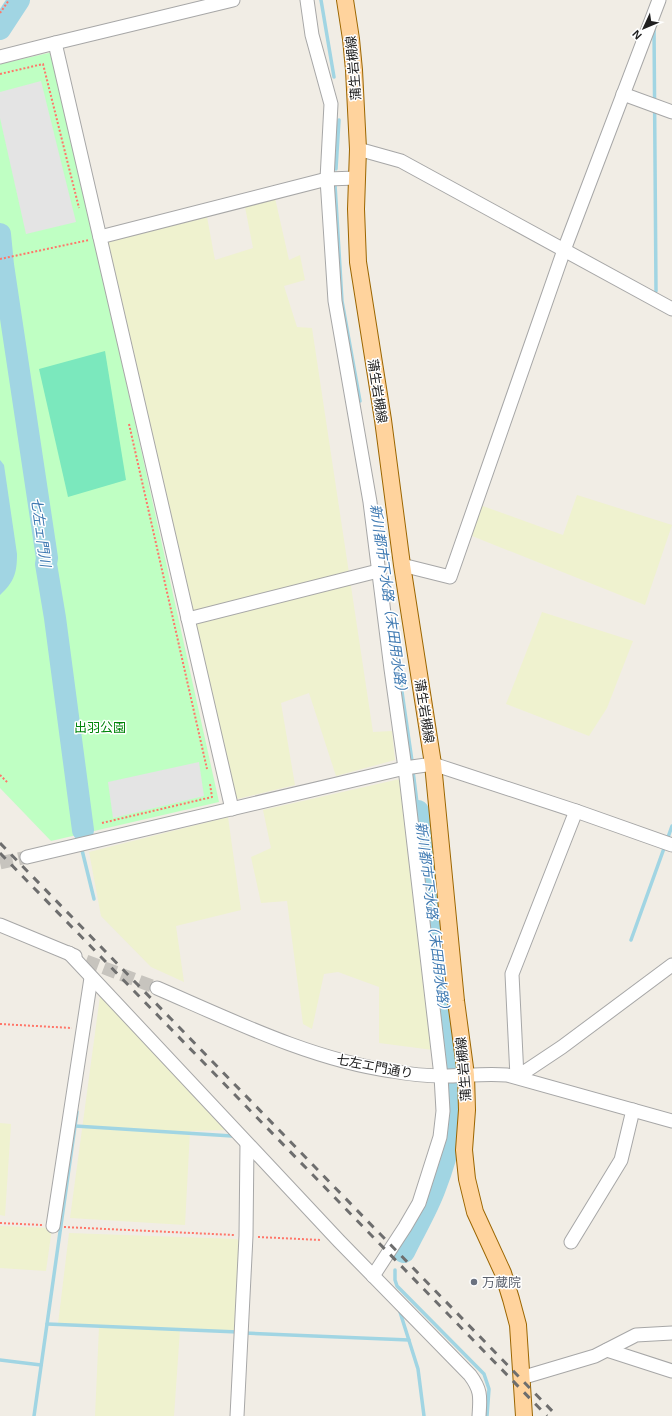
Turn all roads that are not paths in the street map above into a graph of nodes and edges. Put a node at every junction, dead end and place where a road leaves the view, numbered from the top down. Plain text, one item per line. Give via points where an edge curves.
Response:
1 (233, 0) edge
2 (307, 0) edge
3 (345, 0) edge
4 (659, 0) edge
5 (55, 43) junction
6 (0, 57) edge
7 (624, 94) junction
8 (672, 112) edge
9 (358, 149) junction
10 (357, 178) junction
11 (327, 179) junction
12 (100, 237) junction
13 (564, 250) junction
14 (672, 308) edge
15 (402, 565) junction
16 (378, 571) junction
17 (188, 619) junction
18 (433, 764) junction
19 (405, 768) junction
20 (232, 809) junction
21 (576, 811) junction
22 (672, 845) edge
23 (26, 857) tunnel mouth
24 (0, 925) edge
25 (69, 953) junction
26 (86, 961) tunnel mouth
27 (672, 965) edge
28 (91, 978) junction
29 (157, 988) tunnel mouth
30 (466, 1075) junction
31 (441, 1076) junction
32 (517, 1077) junction
33 (633, 1110) junction
34 (672, 1121) edge
35 (248, 1144) junction
36 (53, 1226) road end
37 (571, 1242) dead end
38 (373, 1276) junction
39 (672, 1333) edge
40 (607, 1350) junction
41 (672, 1371) edge
42 (522, 1378) junction
43 (237, 1416) edge
44 (478, 1416) edge
45 (524, 1416) edge

1 - 5 street
2 - 11 street via 312,35 331,104
3 - 9 main road, 蒲生岩槻線 via 351,39
4 - 7 street
5 - 6 street
5 - 12 street
7 - 8 street
7 - 13 street
9 - 10 main road, 蒲生岩槻線
9 - 13 street via 401,161
10 - 11 street
10 - 15 main road, 蒲生岩槻線 via 358,262
11 - 12 street
11 - 16 street via 335,301 370,502
12 - 17 street
13 - 14 street
13 - 15 street via 450,577
15 - 18 main road, 蒲生岩槻線
16 - 17 street
16 - 19 street
17 - 20 street
18 - 19 street
18 - 21 street
18 - 30 main road, 蒲生岩槻線 via 456,1001
19 - 20 street
19 - 31 street
20 - 23 street
21 - 22 street
21 - 32 street via 512,974
24 - 25 street
25 - 26 street
25 - 28 street
27 - 32 street
28 - 35 street
28 - 36 street
29 - 31 street, 七左エ門通り via 310,1051 375,1068
30 - 31 street, 七左エ門通り
30 - 32 street, 七左エ門通り via 493,1074
30 - 42 main road, 蒲生岩槻線 via 464,1150 467,1180 475,1212 503,1273 511,1299 518,1325
31 - 38 street via 443,1111 440,1137 419,1203
32 - 33 street, 七左エ門通り
33 - 34 street, 七左エ門通り
33 - 37 street via 621,1160
35 - 38 street
35 - 43 street
38 - 44 street via 470,1375 480,1393
39 - 40 street via 636,1335
40 - 41 street
40 - 42 street
42 - 45 main road, 蒲生岩槻線

